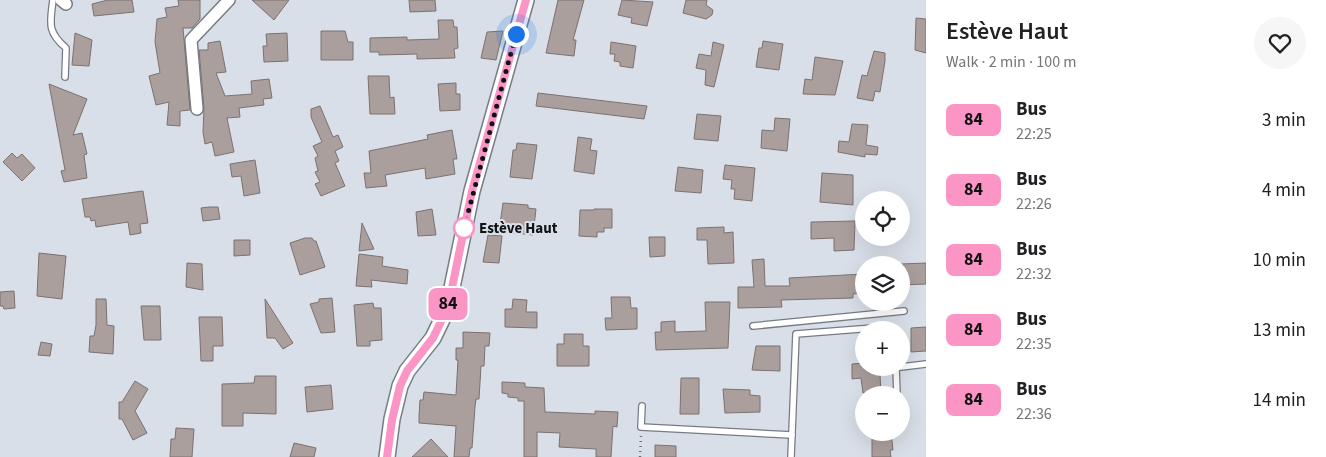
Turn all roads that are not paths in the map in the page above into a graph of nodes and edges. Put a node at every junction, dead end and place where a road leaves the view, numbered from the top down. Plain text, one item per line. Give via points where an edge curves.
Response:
1 (53, 0) edge
2 (229, 0) edge
3 (526, 0) edge
4 (65, 78) dead end
5 (197, 109) dead end
6 (904, 311) dead end
7 (796, 322) junction
8 (753, 326) dead end
9 (855, 329) edge
10 (796, 334) junction
11 (926, 364) edge
12 (910, 366) edge
13 (642, 406) dead end
14 (792, 435) junction
15 (387, 457) edge
16 (791, 457) edge

1 - 4 lane via 50,26 55,38 66,48
2 - 5 street via 190,40
3 - 15 street via 472,191 448,307 433,338 407,371 400,386
6 - 7 lane
7 - 8 lane
7 - 10 lane
9 - 10 lane
10 - 14 lane
11 - 12 lane
13 - 14 lane via 641,427
14 - 16 lane

